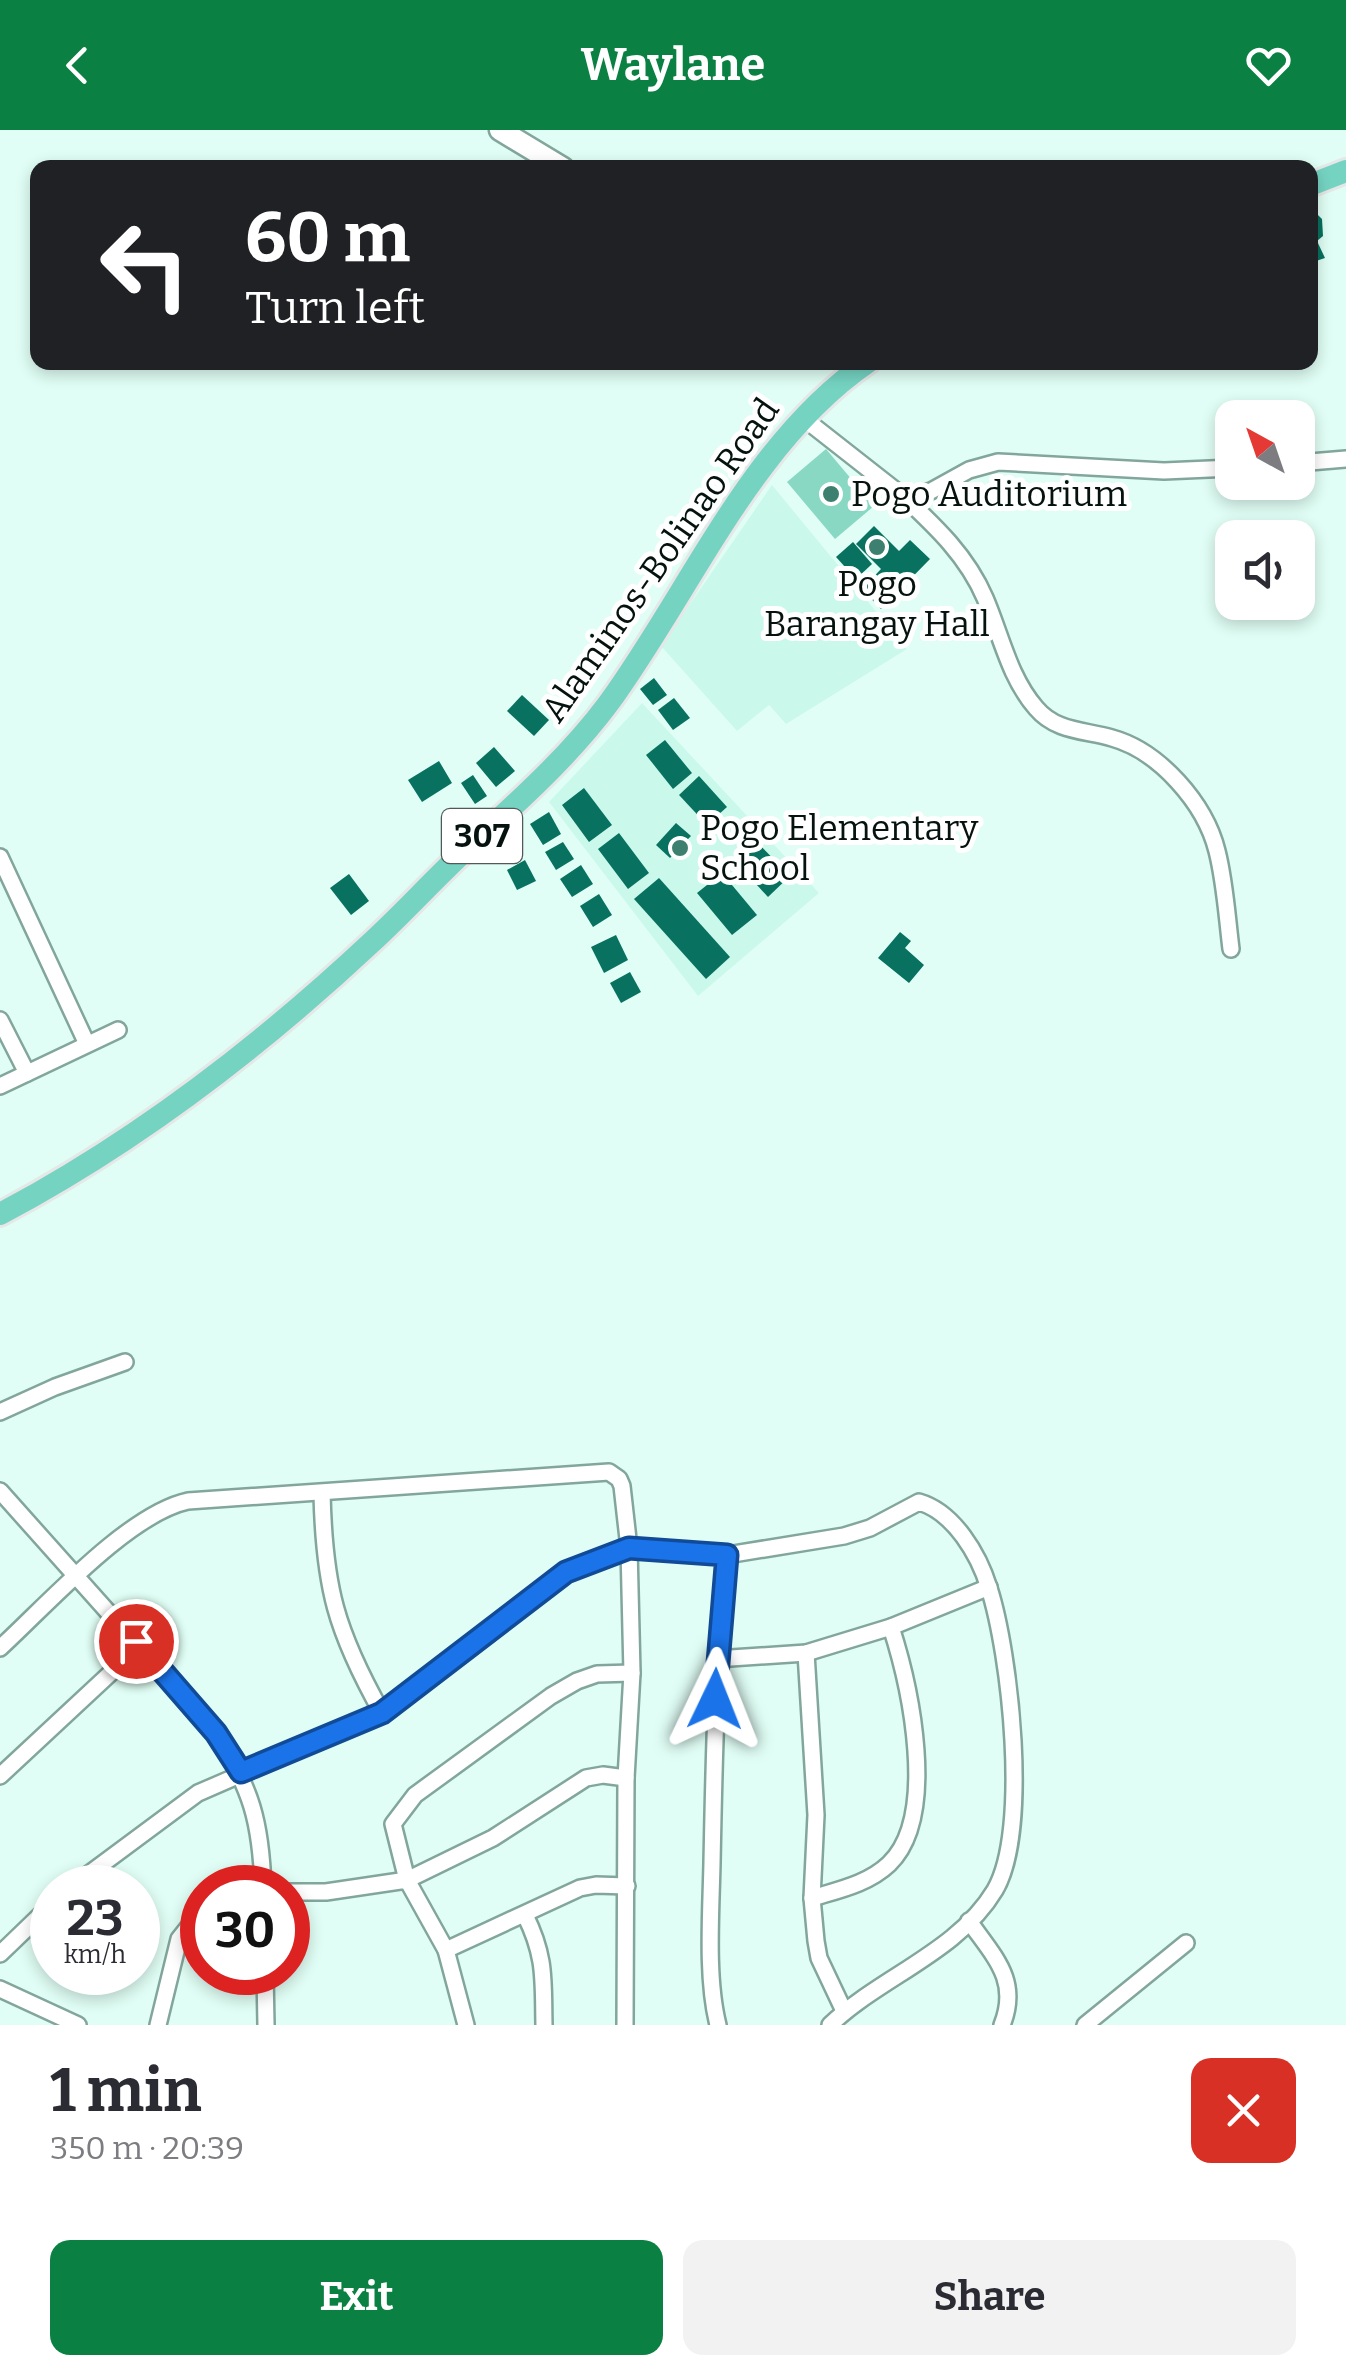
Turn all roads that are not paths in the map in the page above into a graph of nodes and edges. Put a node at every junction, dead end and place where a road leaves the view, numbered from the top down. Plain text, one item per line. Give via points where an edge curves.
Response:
1 (500, 130) edge
2 (550, 160) edge
3 (1346, 171) edge
4 (1318, 181) edge
5 (857, 370) edge
6 (802, 417) junction
7 (1346, 459) edge
8 (1315, 462) edge
9 (1215, 469) edge
10 (904, 497) junction
11 (0, 857) edge
12 (1232, 949) dead end
13 (0, 1020) edge
14 (118, 1030) dead end
15 (88, 1044) junction
16 (26, 1072) junction
17 (0, 1086) edge
18 (0, 1214) edge
19 (126, 1362) dead end
20 (0, 1412) edge
21 (0, 1492) edge
22 (322, 1493) junction
23 (629, 1548) junction
24 (727, 1555) junction
25 (77, 1577) junction
26 (989, 1587) junction
27 (891, 1627) junction
28 (136, 1641) junction
29 (0, 1648) edge
30 (806, 1653) junction
31 (716, 1659) junction
32 (632, 1674) junction
33 (382, 1713) junction
34 (241, 1772) junction
35 (0, 1776) edge
36 (626, 1778) junction
37 (101, 1865) edge
38 (262, 1865) edge
39 (407, 1880) junction
40 (627, 1886) junction
41 (310, 1892) edge
42 (812, 1898) junction
43 (526, 1915) junction
44 (969, 1922) junction
45 (30, 1925) edge
46 (180, 1938) edge
47 (1186, 1943) dead end
48 (446, 1950) junction
49 (0, 1954) edge
50 (0, 1988) edge
51 (265, 1995) edge
52 (844, 2012) junction
53 (78, 2025) edge
54 (158, 2025) edge
55 (266, 2025) edge
56 (466, 2025) edge
57 (544, 2025) edge
58 (625, 2025) edge
59 (718, 2025) edge
60 (830, 2025) edge
61 (1002, 2025) edge
62 (1085, 2025) edge

1 - 2 street
3 - 4 main road
5 - 6 main road, Alaminos-Bolinao Road / 307
6 - 10 street
6 - 18 main road, Alaminos-Bolinao Road / 307 via 608,704 534,788 372,942 234,1060 136,1133
7 - 8 street
9 - 10 street via 998,462
10 - 12 street via 963,559 1037,710 1076,732 1136,745 1176,780 1217,851
11 - 15 street
13 - 16 street
14 - 15 street
15 - 16 street
16 - 17 street
19 - 20 street
21 - 25 street
22 - 23 street via 609,1472 622,1486
22 - 25 street via 167,1505
22 - 33 street via 323,1556 336,1616
23 - 24 street
23 - 32 street
23 - 33 street via 550,1582
24 - 26 street via 844,1536 919,1502 958,1530
24 - 31 street
25 - 28 street
25 - 29 street
26 - 27 street
26 - 44 street via 1014,1714 1011,1837 994,1891
27 - 30 street
27 - 42 street via 916,1735 912,1826 888,1864 854,1886
28 - 34 street
28 - 35 street via 130,1655
30 - 31 street
30 - 42 street via 816,1815
31 - 59 street via 712,1898
32 - 36 street
32 - 39 street via 577,1680 416,1795 393,1824
33 - 34 street
34 - 37 street via 198,1793
34 - 38 street via 262,1838
36 - 39 street via 586,1778 493,1838
36 - 40 street
39 - 41 street
39 - 48 street
40 - 43 street via 580,1888
40 - 58 street
42 - 52 street via 820,1958
43 - 48 street
43 - 57 street via 543,1961
44 - 52 street
44 - 61 street via 1009,1985
45 - 49 street
46 - 54 street
47 - 62 street
48 - 56 street
50 - 53 street
51 - 55 street
52 - 60 street

